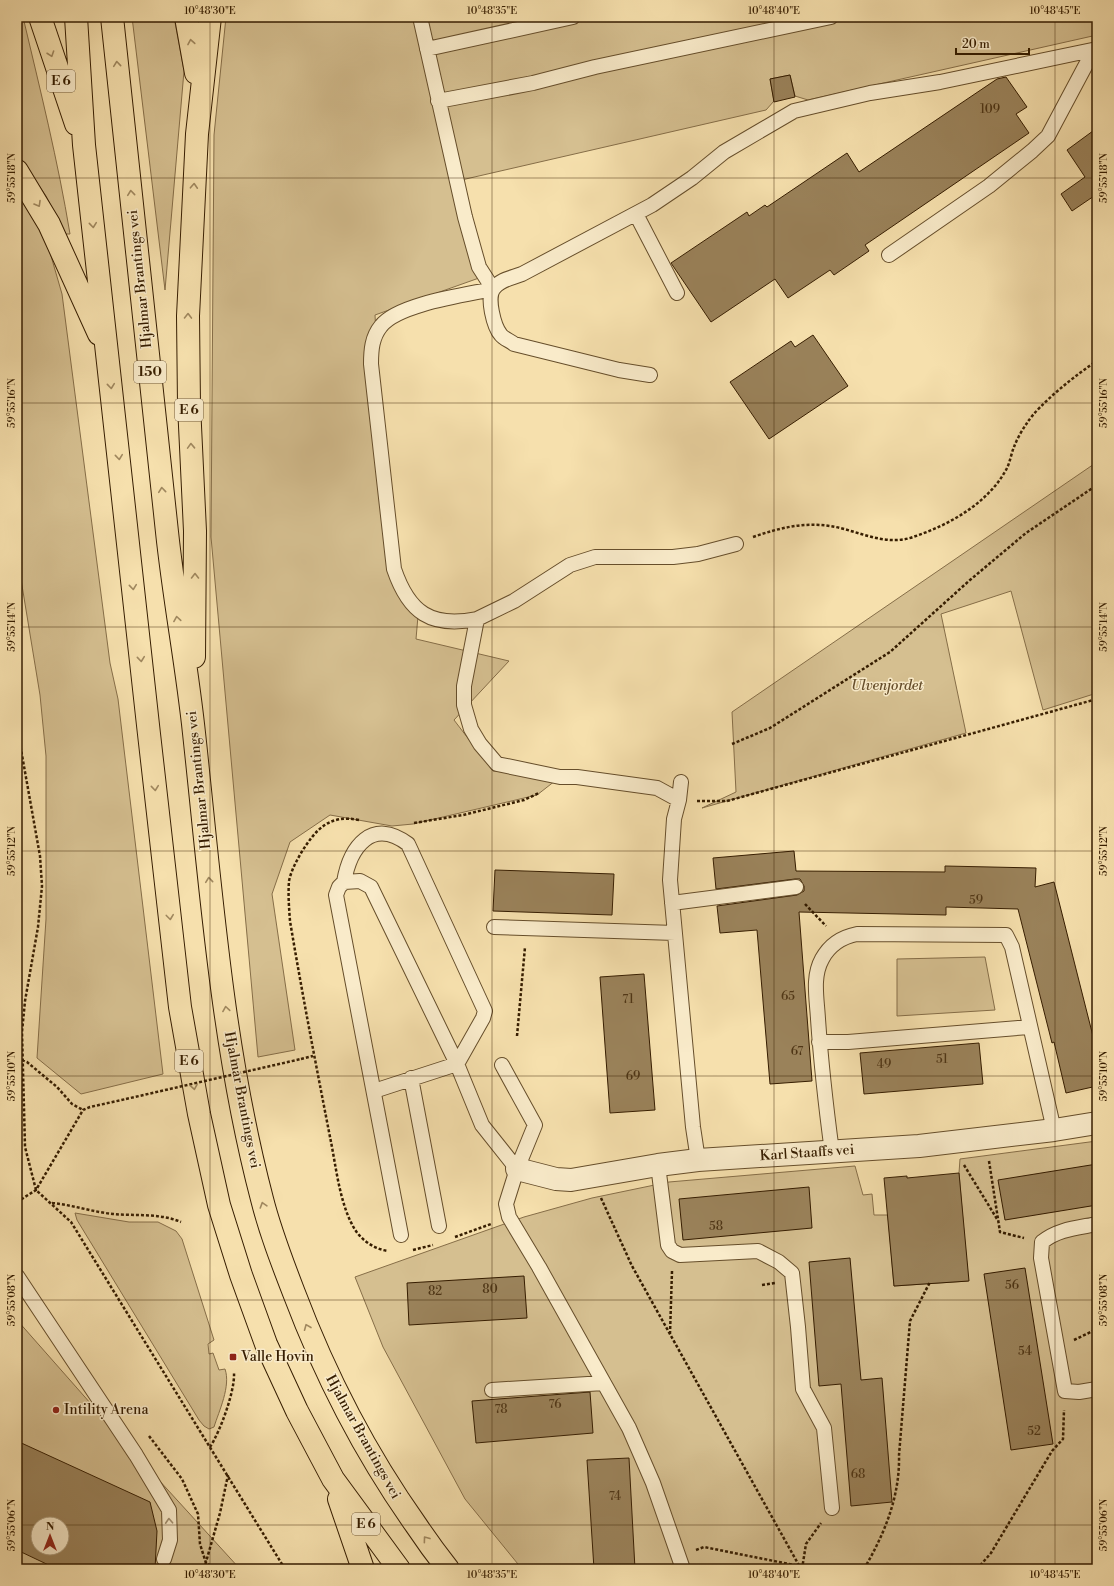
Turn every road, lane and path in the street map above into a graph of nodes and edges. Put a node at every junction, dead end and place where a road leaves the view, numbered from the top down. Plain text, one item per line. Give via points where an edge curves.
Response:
1 (40, 17) edge
2 (76, 17) edge
3 (112, 17) edge
4 (186, 17) edge
5 (210, 17) edge
6 (420, 17) edge
7 (573, 17) edge
8 (831, 17) edge
9 (427, 49) junction
10 (1097, 49) edge
11 (1097, 54) edge
12 (200, 94) junction
13 (438, 101) junction
14 (84, 145) junction
15 (17, 171) edge
16 (636, 214) junction
17 (888, 255) dead end
18 (493, 289) junction
19 (676, 294) dead end
20 (107, 352) junction
21 (1097, 361) edge
22 (650, 375) dead end
23 (1097, 486) edge
24 (736, 544) joint
25 (477, 619) junction
26 (1097, 700) edge
27 (1093, 701) junction
28 (1097, 706) edge
29 (17, 727) edge
30 (194, 727) junction
31 (732, 744) dead end
32 (560, 777) junction
33 (681, 782) dead end
34 (679, 800) junction
35 (361, 820) dead end
36 (413, 824) dead end
37 (344, 882) junction
38 (796, 887) joint
39 (672, 903) junction
40 (494, 927) dead end
41 (527, 928) junction
42 (675, 933) junction
43 (839, 940) junction
44 (1029, 1027) junction
45 (517, 1036) dead end
46 (819, 1042) junction
47 (313, 1056) junction
48 (22, 1060) junction
49 (457, 1064) junction
50 (502, 1065) dead end
51 (411, 1078) junction
52 (374, 1091) junction
53 (83, 1110) junction
54 (1097, 1123) edge
55 (1054, 1130) junction
56 (985, 1138) junction
57 (948, 1143) junction
58 (832, 1152) junction
59 (698, 1160) junction
60 (658, 1165) junction
61 (517, 1169) junction
62 (36, 1190) junction
63 (600, 1197) dead end
64 (17, 1202) edge
65 (52, 1203) junction
66 (998, 1221) junction
67 (181, 1222) dead end
68 (1097, 1224) edge
69 (439, 1226) dead end
70 (402, 1235) dead end
71 (1042, 1242) junction
72 (386, 1250) dead end
73 (672, 1251) junction
74 (17, 1276) edge
75 (930, 1282) dead end
76 (670, 1335) junction
77 (234, 1373) dead end
78 (604, 1383) junction
79 (1097, 1389) edge
80 (492, 1390) dead end
81 (1065, 1391) junction
82 (210, 1447) junction
83 (228, 1475) junction
84 (333, 1479) junction
85 (832, 1508) joint
86 (164, 1559) dead end
87 (681, 1562) edge
88 (801, 1568) edge
89 (204, 1569) edge
90 (285, 1569) edge
91 (363, 1569) edge
92 (399, 1569) edge
93 (448, 1569) edge
94 (864, 1569) edge
95 (977, 1569) edge

1 -> 14 highway, E 6
2 - 14 highway
30 -> 3 highway, Hjalmar Brantings vei / 150 via 171,575
12 -> 4 highway
5 - 12 highway, E 6
6 - 9 lane
7 - 9 lane
8 - 13 lane via 595,67 533,83
9 - 13 lane
10 - 16 lane via 794,111 724,152 692,178
11 - 17 lane via 1089,59 1048,136 988,186
30 -> 12 highway, E 6 via 195,531 188,316
13 - 18 lane via 479,267
14 -> 20 highway
15 -> 20 highway via 49,224
16 - 18 lane via 522,274 502,281
16 - 19 lane
18 - 22 lane via 490,301 494,319 501,335 514,344 619,370
18 - 25 lane via 424,304 390,317 376,334 371,352 392,555 399,585 411,604 430,618 458,622
20 -> 84 highway, E 6 via 180,1007 199,1114 219,1205 266,1344 297,1411
21 - 24 path via 1052,396 1027,422 1014,446 1007,469 988,495 961,515 911,538 884,540 831,526 809,524 789,526
23 - 31 path via 1026,533 890,652 770,728
24 - 25 lane via 698,554 673,557 595,556 570,565 514,601
25 - 32 lane via 464,686 464,705 472,729 480,744 497,764
26 - 27 path
27 - 28 path
27 - 34 path via 727,801
29 - 48 path via 40,856 42,886 38,927 25,1001
93 -> 30 highway, Hjalmar Brantings vei / E 6 via 390,1488 332,1384 294,1295 262,1200 242,1107 223,993
32 - 34 lane via 657,788
32 - 36 path via 537,795 524,800
33 - 34 lane
34 - 39 lane via 674,819 670,880
35 - 47 path via 334,820 320,827 295,863 290,880 290,921
37 - 49 lane via 360,880 371,887
37 - 49 lane via 350,858 360,842 373,835 384,834 397,836 408,844 485,1012
37 - 52 lane via 336,895
38 - 39 lane
38 - 43 path via 797,900 809,907
39 - 42 lane
40 - 41 lane
41 - 42 lane
41 - 45 path
42 - 59 lane
43 - 44 lane via 844,936 882,933 1006,935 1012,947
43 - 46 lane via 822,958 816,979
44 - 46 lane via 848,1042
44 - 55 lane
46 - 58 lane
47 - 53 path, bridge
47 - 72 path via 348,1214 354,1229 366,1242
48 - 53 path via 57,1087 72,1104
48 - 62 path via 25,1147
49 - 51 lane
49 - 61 lane via 482,1125
50 - 61 lane via 535,1125
51 - 52 lane
51 - 69 lane
52 - 70 lane
53 - 62 path
54 - 55 street, Karl Staaffs vei
55 - 56 street, Karl Staaffs vei
56 - 57 street, Karl Staaffs vei
56 - 66 path
57 - 58 street, Karl Staaffs vei
57 - 66 path via 971,1174
58 - 59 street, Karl Staaffs vei
59 - 60 street, Karl Staaffs vei
60 - 61 street, Karl Staaffs vei via 571,1180 556,1179
60 - 73 lane via 668,1245
61 - 78 lane via 506,1204 509,1217
62 - 64 path
62 - 65 path
63 - 76 path via 632,1266
65 - 67 path via 112,1214
65 - 82 path via 71,1222
66 - 71 path via 1000,1232
68 - 71 lane via 1066,1229 1051,1234
71 - 81 lane via 1042,1258
73 - 76 path
73 - 85 lane via 680,1255 758,1252 779,1262 792,1273 802,1389 824,1428
86 -> 74 lane via 170,1540 169,1510 136,1455
75 - 94 path via 910,1321 899,1474 893,1505 887,1525
76 - 88 path
77 - 82 path via 232,1389 218,1435
78 - 80 lane
78 - 87 lane via 643,1458
79 - 81 lane
81 - 95 path via 1063,1439 1052,1452 991,1553
82 - 83 path
83 - 89 path
83 - 90 path
84 - 91 highway, E 6
84 - 92 highway, E 6
85 - 88 path via 806,1544
87 - 88 path via 704,1547

